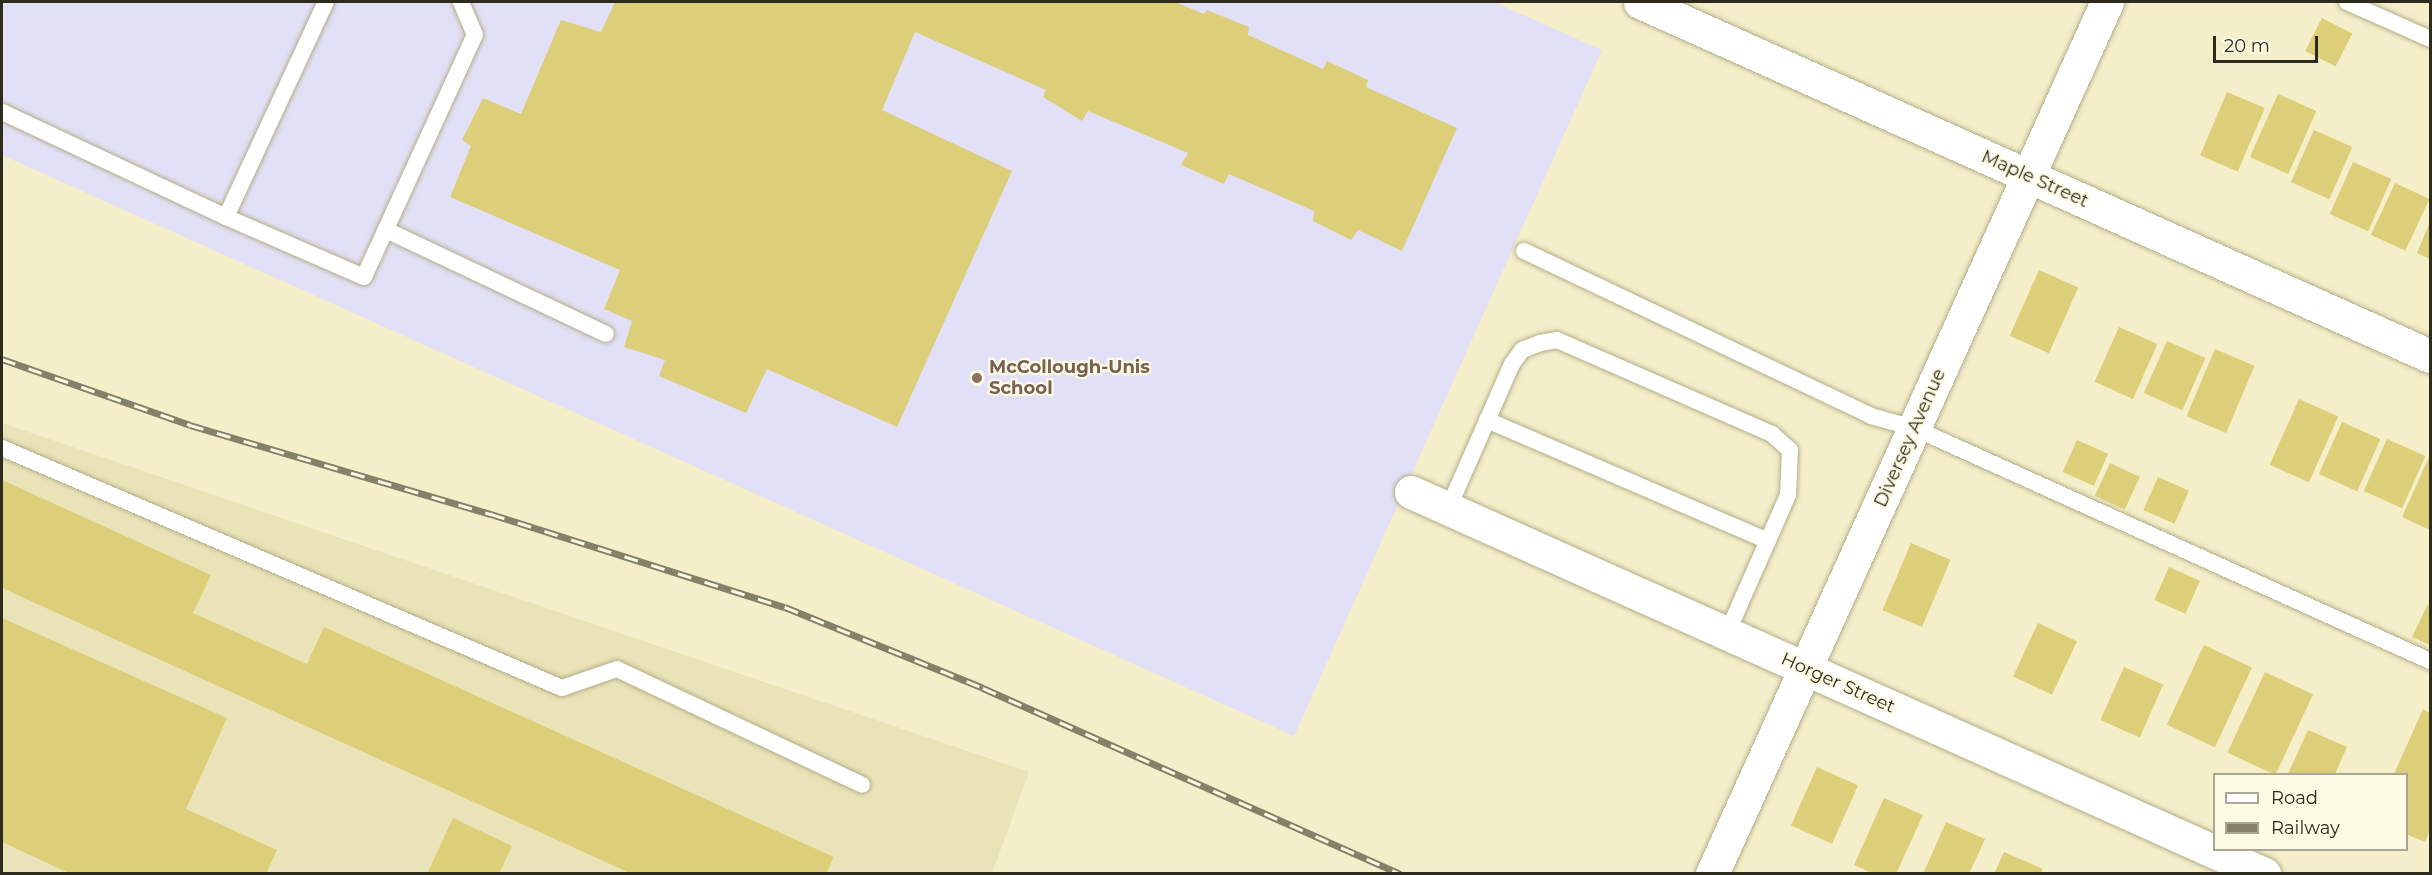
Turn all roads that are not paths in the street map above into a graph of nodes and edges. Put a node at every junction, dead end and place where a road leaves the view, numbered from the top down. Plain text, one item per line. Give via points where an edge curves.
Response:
1 (327, 2) edge
2 (461, 2) edge
3 (1640, 2) edge
4 (2107, 2) edge
5 (2348, 2) edge
6 (2430, 39) edge
7 (2, 112) edge
8 (2028, 176) junction
9 (226, 217) junction
10 (386, 230) junction
11 (1524, 251) dead end
12 (606, 334) dead end
13 (2430, 356) edge
14 (1487, 420) junction
15 (1914, 428) junction
16 (2, 448) edge
17 (1411, 492) dead end
18 (1448, 509) junction
19 (1768, 541) junction
20 (1726, 633) junction
21 (2430, 661) edge
22 (1805, 668) junction
23 (862, 785) dead end
24 (2213, 850) edge
25 (2215, 851) edge
26 (1712, 873) edge
27 (2264, 873) edge

1 - 9 lane
2 - 10 lane via 475,35
3 - 8 street, Maple Street
4 - 8 street, Diversey Avenue
5 - 6 lane
7 - 9 lane
8 - 13 street, Maple Street
8 - 15 street, Diversey Avenue
9 - 10 lane via 364,277
10 - 12 lane
11 - 15 lane via 1871,416
14 - 18 lane
14 - 19 lane
14 - 19 lane via 1522,350 1557,340 1772,434 1790,450 1788,495
15 - 21 lane
15 - 22 street, Diversey Avenue
16 - 23 lane via 562,688 617,669
17 - 18 street, Horger Street
18 - 20 street, Horger Street
19 - 20 lane
20 - 22 street, Horger Street
22 - 24 street, Horger Street
22 - 26 street, Diversey Avenue
25 - 27 street, Horger Street

